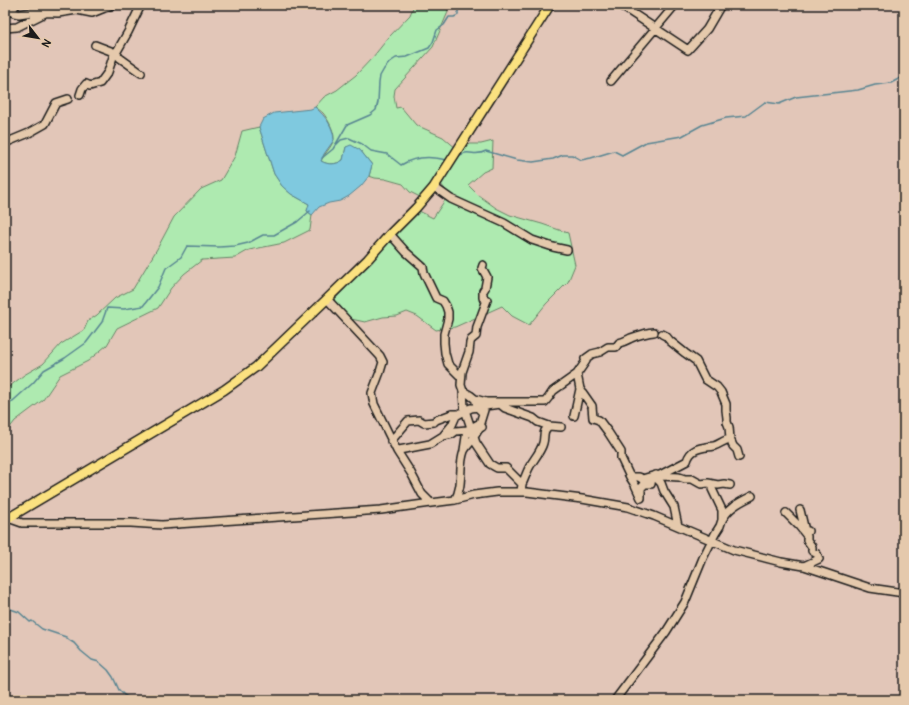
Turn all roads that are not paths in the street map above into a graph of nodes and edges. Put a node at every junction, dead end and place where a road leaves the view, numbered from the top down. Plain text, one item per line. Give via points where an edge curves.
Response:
1 (16, 5) edge
2 (112, 5) edge
3 (141, 5) edge
4 (550, 5) edge
5 (620, 5) edge
6 (675, 5) edge
7 (721, 5) edge
8 (5, 12) edge
9 (14, 13) dead end
10 (46, 13) junction
11 (5, 28) edge
12 (655, 28) junction
13 (95, 45) dead end
14 (116, 54) junction
15 (141, 73) dead end
16 (611, 81) dead end
17 (80, 95) dead end
18 (68, 99) dead end
19 (5, 142) edge
20 (434, 187) junction
21 (390, 234) junction
22 (568, 250) dead end
23 (482, 265) dead end
24 (327, 299) junction
25 (654, 332) dead end
26 (662, 334) dead end
27 (577, 374) junction
28 (461, 377) junction
29 (580, 389) junction
30 (463, 391) junction
31 (474, 399) junction
32 (482, 409) junction
33 (463, 410) junction
34 (574, 416) dead end
35 (549, 426) junction
36 (482, 427) dead end
37 (561, 427) dead end
38 (469, 428) junction
39 (443, 436) junction
40 (474, 437) junction
41 (730, 439) junction
42 (391, 442) junction
43 (464, 450) junction
44 (397, 451) junction
45 (739, 457) dead end
46 (658, 475) junction
47 (630, 477) junction
48 (522, 484) junction
49 (713, 484) junction
50 (730, 485) dead end
51 (521, 492) junction
52 (752, 496) dead end
53 (456, 500) junction
54 (431, 503) junction
55 (800, 510) dead end
56 (786, 513) dead end
57 (7, 519) edge
58 (722, 520) junction
59 (678, 526) junction
60 (807, 536) junction
61 (711, 541) junction
62 (804, 566) junction
63 (904, 593) edge
64 (615, 700) edge

1 - 8 street via 10,12
2 - 10 street via 92,13 77,10
3 - 14 street
4 - 20 main road
5 - 12 street
6 - 12 street
7 - 12 street via 707,29 688,50
9 - 10 street
10 - 11 street via 17,27
12 - 16 street
13 - 14 street
14 - 15 street
14 - 17 street via 100,83 90,86 86,84
18 - 19 street via 56,103 45,124
20 - 21 main road
20 - 22 street via 451,199 504,223 532,240
21 - 24 main road
21 - 28 street via 423,267 436,298 443,301 446,306 448,319 444,334 445,353 448,364
23 - 28 street via 486,277 484,298 487,300 476,336 471,340
24 - 42 street via 383,362 372,393 374,404
24 - 57 main road via 256,367 224,390
25 - 27 street via 592,354 585,359
26 - 41 street via 696,361 705,379 717,386 721,392 726,404
27 - 29 street
27 - 31 street via 553,391 545,402 486,402
28 - 30 street
29 - 34 street
29 - 47 street via 592,406 593,418 599,420 621,452 621,458
30 - 31 street
30 - 33 street
31 - 32 street
32 - 33 street
32 - 35 street via 500,404
32 - 38 street via 480,423
33 - 38 street
33 - 39 street
33 - 42 street via 434,422 408,421
35 - 37 street
35 - 48 street
36 - 40 street
38 - 39 street
38 - 40 street
38 - 43 street
39 - 44 street via 430,444
40 - 43 street
40 - 48 street via 490,464 497,468 506,468
41 - 45 street
41 - 46 street via 692,452 687,461
42 - 44 street
43 - 53 street
44 - 54 street via 422,494
46 - 47 street via 642,479
46 - 47 street via 652,478 651,484 645,484 641,488 641,498
46 - 49 street
46 - 59 street via 656,478 674,507
48 - 51 street
49 - 50 street
49 - 58 street via 712,488 722,510
51 - 53 street via 498,492
51 - 59 street via 628,507
52 - 58 street via 737,503
53 - 54 street
54 - 57 street via 381,510 162,524 22,523
55 - 60 street via 808,531
56 - 60 street
58 - 61 street
59 - 61 street
60 - 62 street via 812,551 819,559
61 - 62 street via 756,556
61 - 64 street via 685,602
62 - 63 street via 870,588

